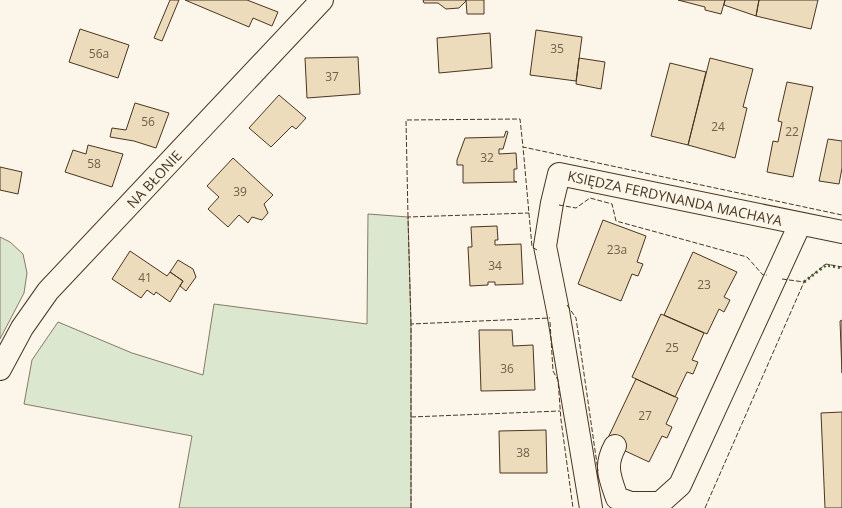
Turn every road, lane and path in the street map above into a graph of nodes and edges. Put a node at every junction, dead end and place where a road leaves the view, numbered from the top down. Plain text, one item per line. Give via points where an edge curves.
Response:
1 (322, 0) edge
2 (800, 224) junction
3 (842, 232) edge
4 (0, 369) edge
5 (615, 446) dead end
6 (591, 508) edge

1 - 4 street, NA BŁONIE via 48,290 22,328
2 - 3 street, KSIĘDZA FERDYNANDA MACHAYA
2 - 5 street via 680,486 660,503 630,503 617,498 608,473 610,455
2 - 6 street, KSIĘDZA FERDYNANDA MACHAYA via 559,174 545,246

